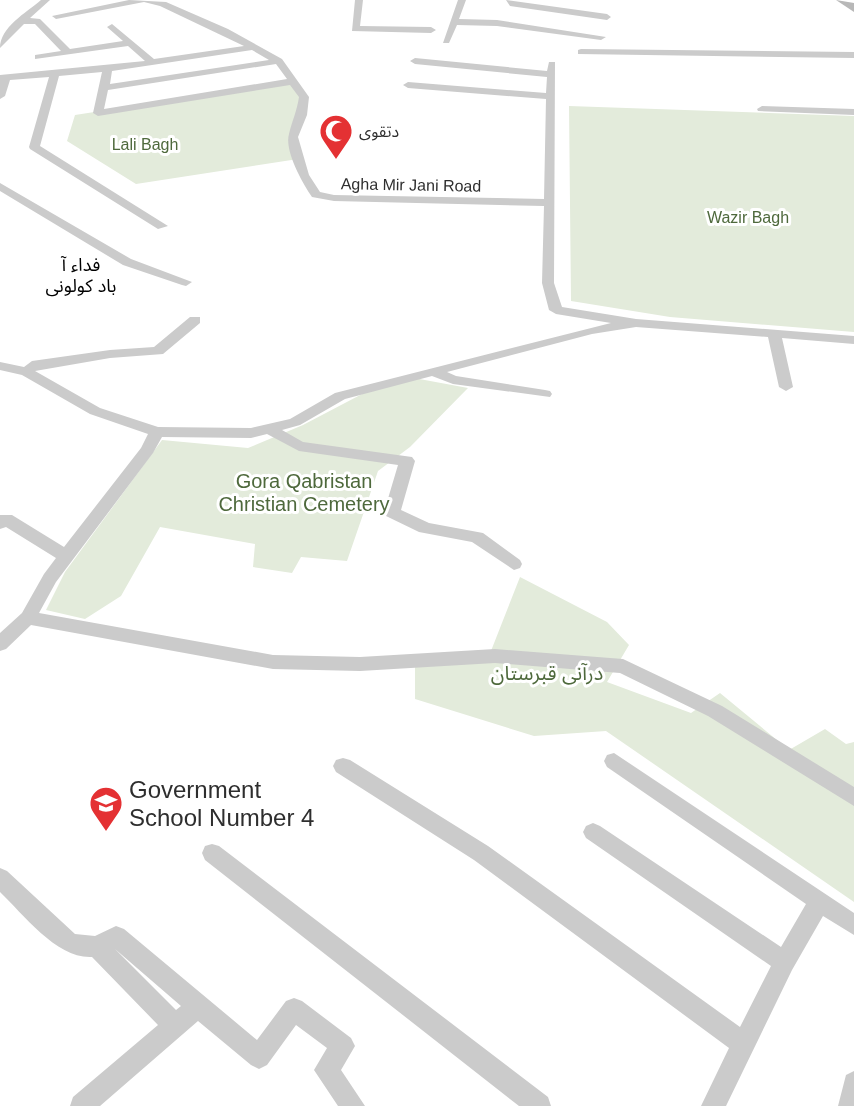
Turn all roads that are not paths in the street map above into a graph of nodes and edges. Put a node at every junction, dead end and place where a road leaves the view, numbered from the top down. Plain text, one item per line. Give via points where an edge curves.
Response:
1 (46, 0) edge
2 (144, 0) edge
3 (359, 0) edge
4 (462, 0) edge
5 (510, 0) edge
6 (842, 0) edge
7 (854, 9) edge
8 (56, 16) dead end
9 (607, 17) dead end
10 (22, 21) junction
11 (454, 22) junction
12 (112, 27) dead end
13 (431, 30) dead end
14 (601, 37) dead end
15 (446, 41) dead end
16 (131, 43) junction
17 (0, 45) edge
18 (254, 47) junction
19 (581, 52) dead end
20 (68, 53) junction
21 (854, 55) edge
22 (38, 57) dead end
23 (279, 61) junction
24 (415, 61) dead end
25 (153, 63) junction
26 (108, 69) junction
27 (54, 75) junction
28 (3, 78) edge
29 (295, 81) junction
30 (408, 85) dead end
31 (104, 88) junction
32 (0, 96) edge
33 (550, 96) junction
34 (762, 109) dead end
35 (854, 112) edge
36 (0, 186) edge
37 (550, 203) junction
38 (162, 226) dead end
39 (186, 282) dead end
40 (195, 320) dead end
41 (636, 323) junction
42 (774, 333) junction
43 (854, 340) edge
44 (0, 366) edge
45 (432, 371) junction
46 (27, 372) junction
47 (786, 387) dead end
48 (545, 394) dead end
49 (270, 429) junction
50 (157, 432) junction
51 (0, 523) edge
52 (66, 556) junction
53 (514, 564) dead end
54 (28, 618) junction
55 (0, 644) edge
56 (614, 761) dead end
57 (342, 766) dead end
58 (854, 797) edge
59 (593, 832) dead end
60 (212, 853) dead end
61 (0, 878) edge
62 (820, 900) junction
63 (854, 925) edge
64 (97, 946) junction
65 (784, 962) junction
66 (198, 1006) junction
67 (175, 1026) junction
68 (743, 1044) junction
69 (854, 1083) edge
70 (82, 1106) edge
71 (353, 1106) edge
72 (539, 1106) edge
73 (713, 1106) edge
74 (850, 1106) edge

1 - 10 street
2 - 8 street
2 - 18 street, Agha Mir Jani Road via 171,7
3 - 13 street via 355,29
4 - 11 street
5 - 9 street
6 - 7 main road
10 - 17 street
10 - 20 street via 37,21
11 - 14 street via 496,23
11 - 15 street
12 - 16 street
16 - 20 street
16 - 25 street
18 - 23 street, Agha Mir Jani Road
18 - 25 street
19 - 21 street
20 - 22 street
23 - 29 street, Agha Mir Jani Road
23 - 31 street
24 - 33 street via 551,69
25 - 26 street
26 - 27 street
26 - 31 street
27 - 28 street
27 - 38 street via 34,147
28 - 32 street
29 - 31 street via 98,113
29 - 37 street, Agha Mir Jani Road via 304,97 302,116 293,137 296,154 316,195
30 - 33 street
33 - 37 street
34 - 35 street
36 - 39 street via 127,262
37 - 41 street via 548,283 556,310
40 - 46 street via 158,351 32,365
41 - 42 street
41 - 45 street via 591,330
42 - 43 street
42 - 47 street
44 - 46 street
45 - 48 street via 453,380
45 - 49 street via 340,396 295,422
46 - 50 street via 95,411
49 - 50 street via 251,434
49 - 53 street via 299,446 407,461 392,512 425,528 477,537
50 - 52 street via 148,450
51 - 52 street via 6,519
52 - 54 street
54 - 55 street
54 - 58 street via 273,662 360,664 495,656 623,666 715,711
56 - 62 street
57 - 68 street via 481,854
59 - 65 street
60 - 72 street
61 - 64 street via 68,942 82,947
62 - 63 street
62 - 65 street
64 - 66 street via 116,936
64 - 67 street
65 - 68 street
66 - 67 street
66 - 71 street via 259,1058 294,1009 343,1046 326,1070
67 - 70 street
68 - 73 street
69 - 74 street

